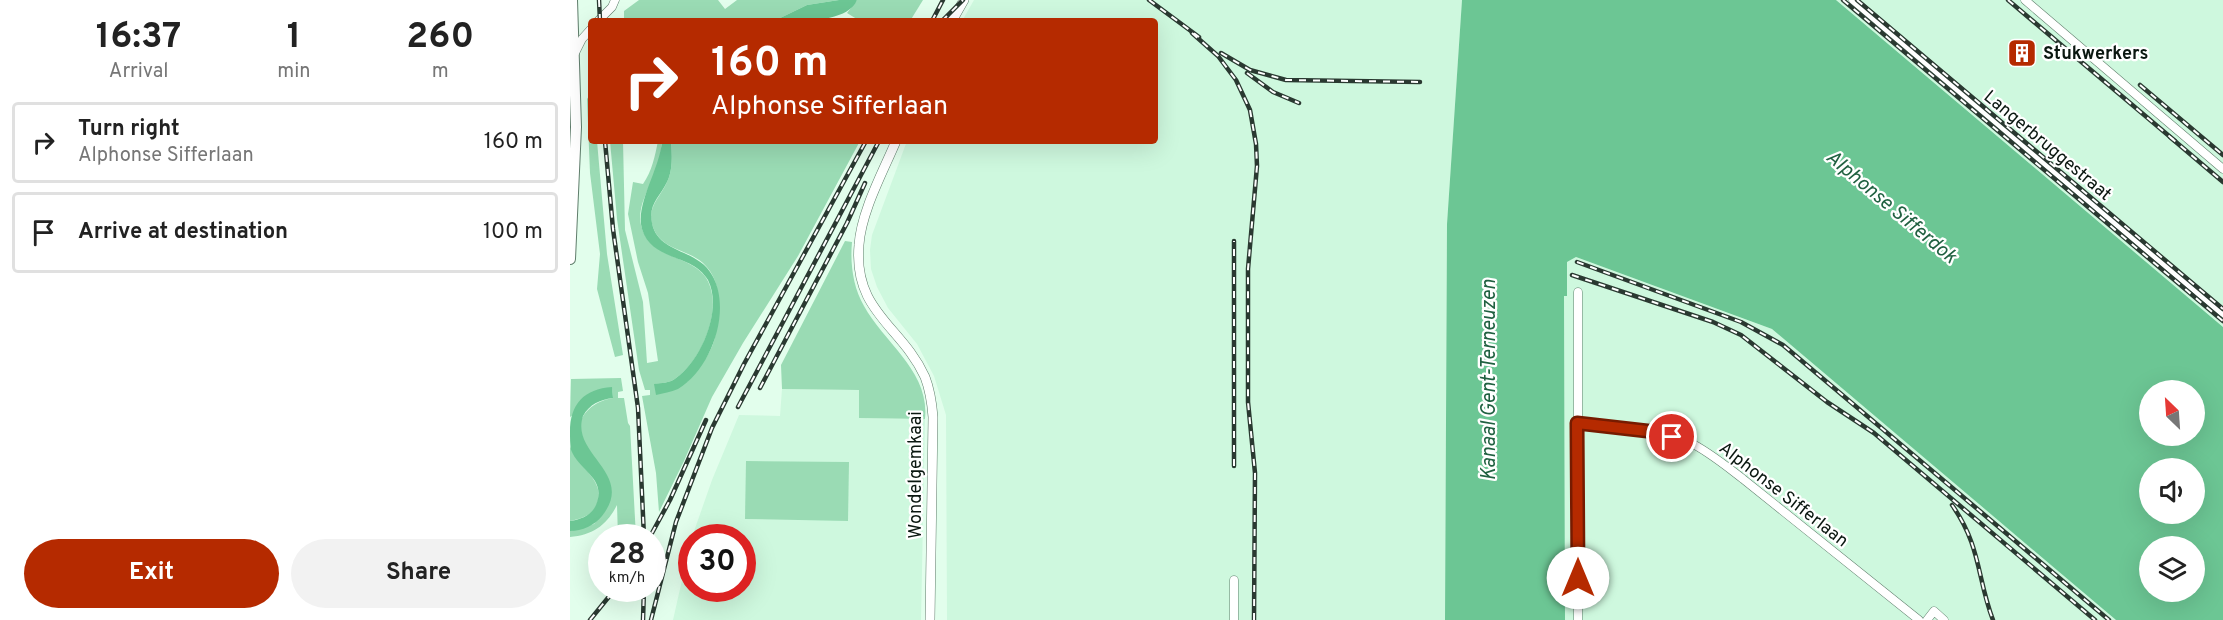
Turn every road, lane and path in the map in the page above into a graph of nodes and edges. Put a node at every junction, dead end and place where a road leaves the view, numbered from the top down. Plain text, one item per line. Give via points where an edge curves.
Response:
1 (572, 0) edge
2 (964, 0) edge
3 (1853, 0) edge
4 (2025, 0) edge
5 (616, 1) edge
6 (601, 18) edge
7 (954, 18) edge
8 (573, 27) junction
9 (588, 31) edge
10 (588, 33) edge
11 (572, 58) edge
12 (895, 144) edge
13 (2223, 169) edge
14 (570, 259) edge
15 (1578, 292) dead end
16 (2223, 313) edge
17 (1577, 423) junction
18 (1234, 580) dead end
19 (930, 620) edge
20 (1234, 620) edge
21 (1578, 620) edge
22 (1919, 620) edge
23 (1927, 620) edge
24 (1944, 620) edge

1 - 8 highway
2 - 7 main road
3 - 16 street, Langerbruggestraat
4 - 13 street
5 - 6 street
8 - 9 street via 580,33
8 - 11 highway
10 - 11 street
11 - 14 highway via 576,127
12 - 19 main road, Wondelgemkaai via 861,233 859,267 870,303 913,357 930,395
15 - 17 street
17 - 21 street
17 - 22 street, Alphonse Sifferlaan via 1656,432 1689,442 1720,461
18 - 20 street
23 - 24 street via 1934,611

